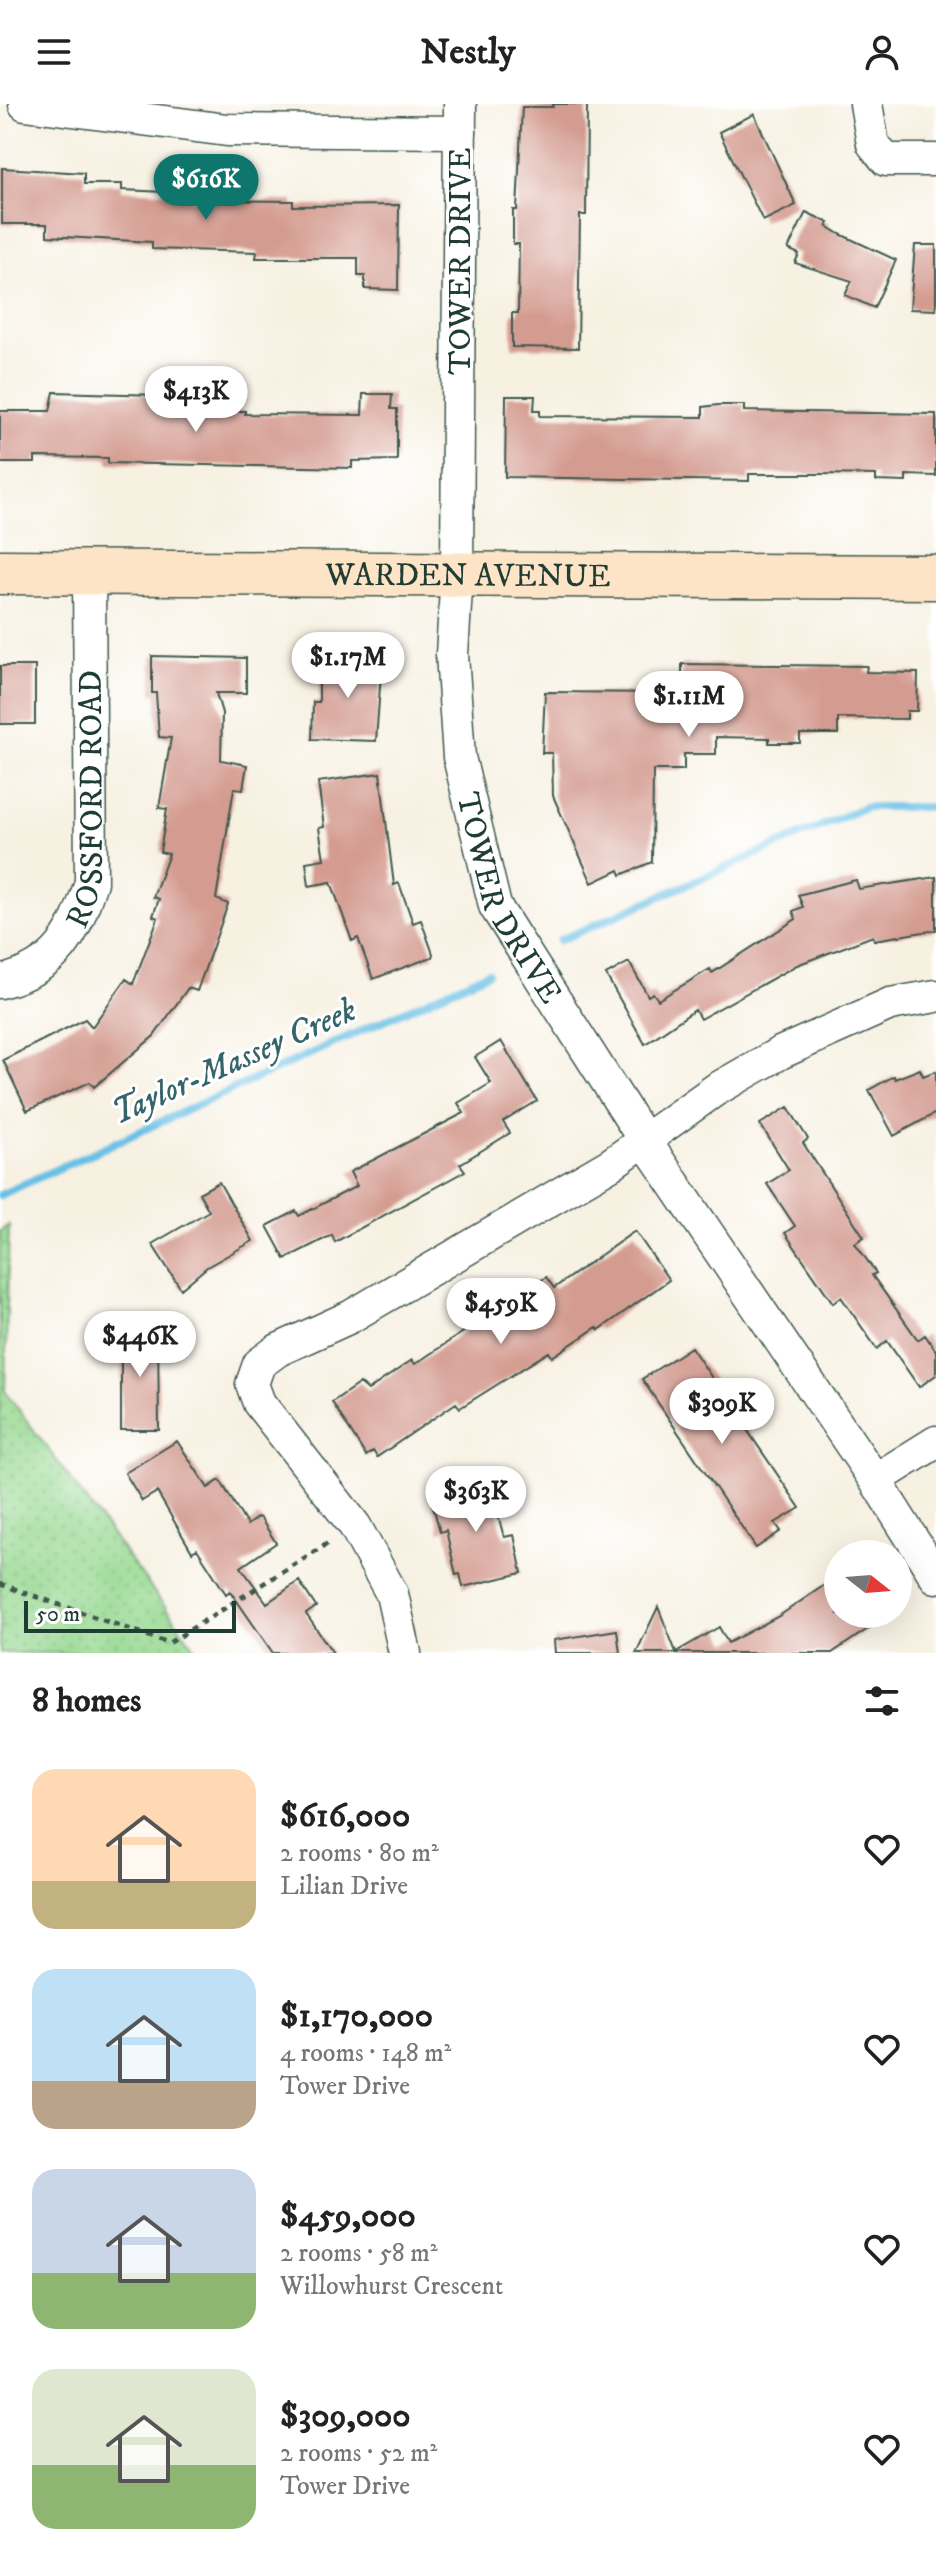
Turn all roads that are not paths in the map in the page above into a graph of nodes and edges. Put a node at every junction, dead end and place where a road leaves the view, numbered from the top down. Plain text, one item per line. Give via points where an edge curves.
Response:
1 (25, 104) edge
2 (866, 104) edge
3 (460, 118) edge
4 (936, 160) edge
5 (0, 572) edge
6 (457, 573) junction
7 (89, 574) junction
8 (936, 577) edge
9 (0, 982) edge
10 (936, 996) edge
11 (643, 1138) junction
12 (936, 1442) edge
13 (875, 1480) junction
14 (936, 1577) edge
15 (405, 1653) edge

1 - 3 street via 227,130
2 - 4 street via 873,144 886,160
3 - 6 street, TOWER DRIVE
5 - 7 main road, WARDEN AVENUE
6 - 7 main road, WARDEN AVENUE
6 - 8 main road, WARDEN AVENUE
6 - 11 street, TOWER DRIVE via 452,654 459,757 495,906
7 - 9 street, ROSSFORD ROAD via 91,882 76,929 62,946 48,960
10 - 11 street via 890,1004 780,1053
11 - 13 street, TOWER DRIVE
11 - 15 street via 611,1164 350,1317 259,1364 252,1384 259,1403 355,1526 392,1594
12 - 13 street
13 - 14 street, TOWER DRIVE

